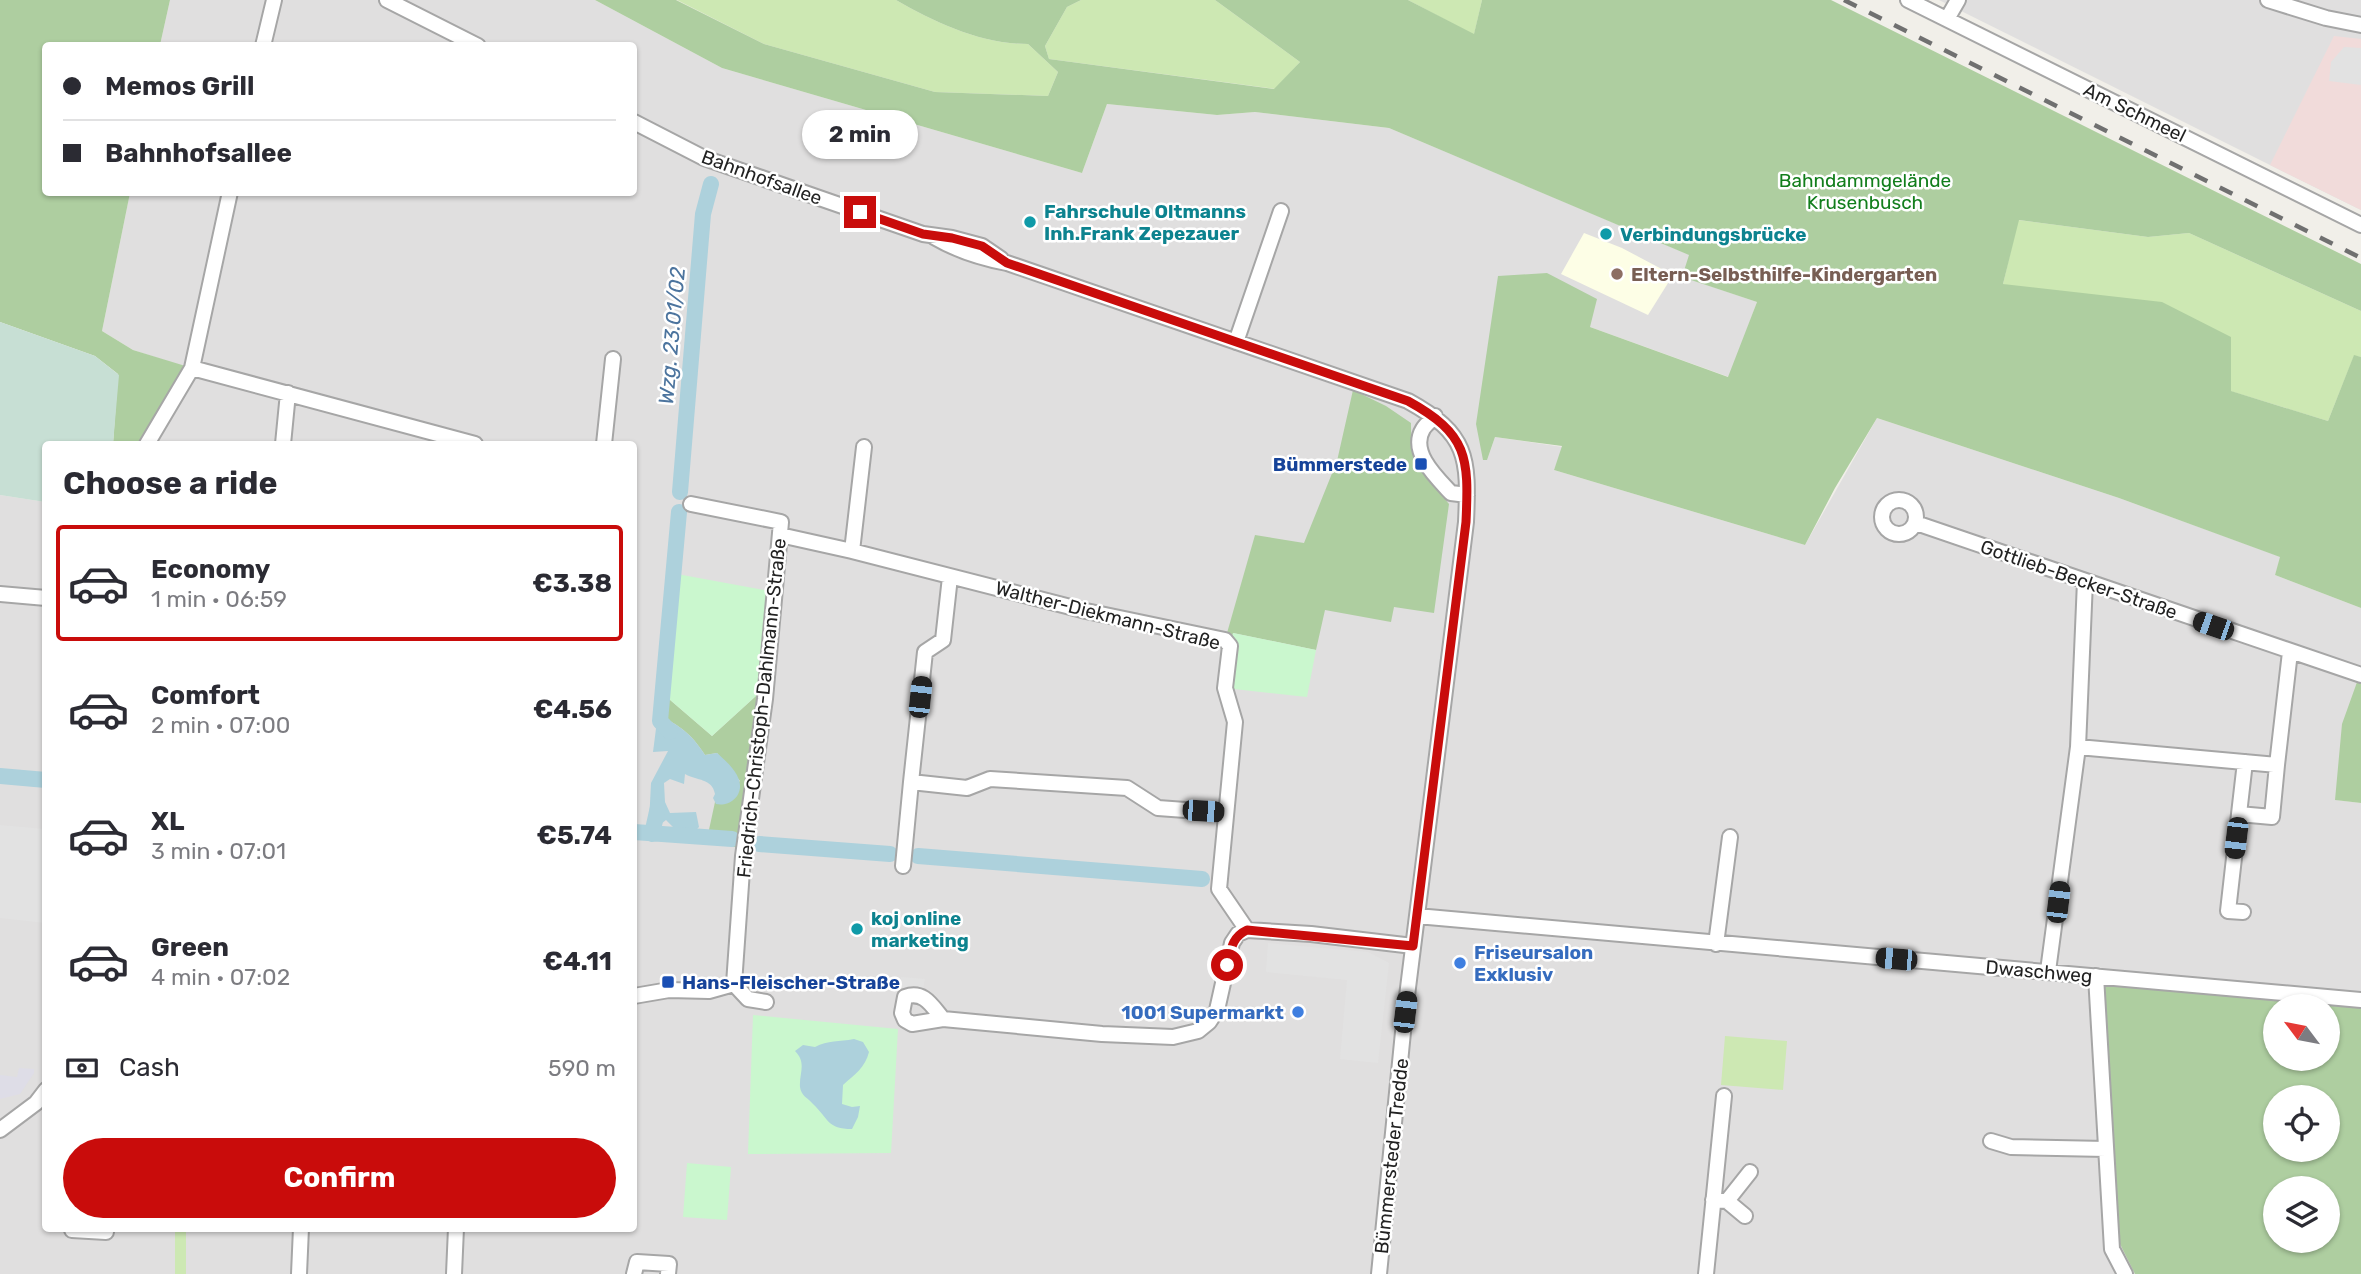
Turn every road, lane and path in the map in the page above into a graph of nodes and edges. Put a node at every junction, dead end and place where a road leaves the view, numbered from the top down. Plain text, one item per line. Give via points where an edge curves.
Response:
1 (274, 0) edge
2 (387, 0) edge
3 (1908, 0) edge
4 (1958, 0) edge
5 (2268, 0) edge
6 (1947, 19) junction
7 (2361, 25) edge
8 (264, 42) edge
9 (470, 42) edge
10 (637, 124) edge
11 (229, 196) edge
12 (1281, 211) dead end
13 (2361, 225) edge
14 (1237, 342) junction
15 (613, 359) dead end
16 (192, 369) junction
17 (288, 393) junction
18 (1441, 421) junction
19 (149, 441) edge
20 (283, 441) edge
21 (464, 441) edge
22 (604, 441) edge
23 (864, 447) dead end
24 (1467, 495) junction
25 (691, 504) dead end
26 (1916, 523) dead end
27 (779, 535) junction
28 (852, 551) junction
29 (950, 577) junction
30 (2085, 582) junction
31 (0, 594) edge
32 (42, 598) edge
33 (2290, 652) junction
34 (2361, 675) edge
35 (2078, 747) junction
36 (2245, 762) junction
37 (2277, 765) junction
38 (911, 782) junction
39 (1226, 813) junction
40 (2239, 814) junction
41 (1730, 837) dead end
42 (903, 866) dead end
43 (2243, 912) dead end
44 (1417, 916) junction
45 (1247, 930) junction
46 (1716, 944) junction
47 (1413, 946) junction
48 (2048, 971) junction
49 (2096, 976) junction
50 (734, 984) junction
51 (637, 995) edge
52 (2361, 1000) edge
53 (766, 1002) dead end
54 (943, 1019) dead end
55 (42, 1095) edge
56 (1724, 1096) dead end
57 (0, 1130) edge
58 (1991, 1140) dead end
59 (2106, 1149) junction
60 (1750, 1172) dead end
61 (1720, 1200) junction
62 (1745, 1216) dead end
63 (301, 1232) edge
64 (456, 1232) edge
65 (299, 1274) edge
66 (454, 1274) edge
67 (634, 1274) edge
68 (668, 1274) edge
69 (1379, 1274) edge
70 (1706, 1274) edge
71 (2125, 1274) edge

1 - 8 street
2 - 9 street
3 - 6 street, Am Schmeel
4 - 6 street
5 - 7 street
6 - 13 street, Am Schmeel
10 - 14 street, Bahnhofsallee via 704,158 934,237 982,246 1007,263
11 - 16 street
12 - 14 street
14 - 18 street, Bahnhofsallee via 1408,401
15 - 22 street
16 - 17 street
16 - 19 street
17 - 20 street
17 - 21 street
18 - 24 street, Bümmersteder Tredde via 1458,442 1464,459
18 - 24 street via 1423,430 1419,442 1428,468 1451,493
23 - 28 street
24 - 44 street, Bümmersteder Tredde
25 - 27 street, Friedrich-Christoph-Dahlmann-Straße via 780,522
26 - 30 street, Gottlieb-Becker-Straße
27 - 28 street, Walther-Diekmann-Straße
27 - 50 street, Friedrich-Christoph-Dahlmann-Straße via 765,699 743,856
28 - 29 street, Walther-Diekmann-Straße
29 - 38 street via 943,640 925,652
29 - 39 street, Walther-Diekmann-Straße via 1225,640 1230,646 1225,688 1235,722
30 - 33 street, Gottlieb-Becker-Straße
30 - 35 street
31 - 32 street
33 - 34 street, Gottlieb-Becker-Straße
33 - 37 street
35 - 36 street
35 - 48 street
36 - 37 street
36 - 40 street
37 - 40 street via 2272,817
38 - 39 street via 967,788 990,779 1127,788 1158,808
38 - 42 street
39 - 45 street, Walther-Diekmann-Straße via 1219,889
40 - 43 street via 2228,911
41 - 46 street
44 - 46 street, Dwaschweg
44 - 47 street, Bümmersteder Tredde
45 - 47 street
45 - 54 street via 1232,943 1217,1010 1209,1022 1189,1034 1133,1037
46 - 48 street, Dwaschweg
47 - 69 street, Bümmersteder Tredde
48 - 49 street, Dwaschweg
49 - 52 street, Dwaschweg
49 - 59 street
50 - 51 street via 709,991
50 - 53 street via 748,999
55 - 57 street
56 - 61 street
58 - 59 street via 2011,1147
59 - 71 street via 2112,1249
60 - 61 street
61 - 62 street
61 - 70 street
63 - 65 street
64 - 66 street
67 - 68 street via 637,1262 668,1264

